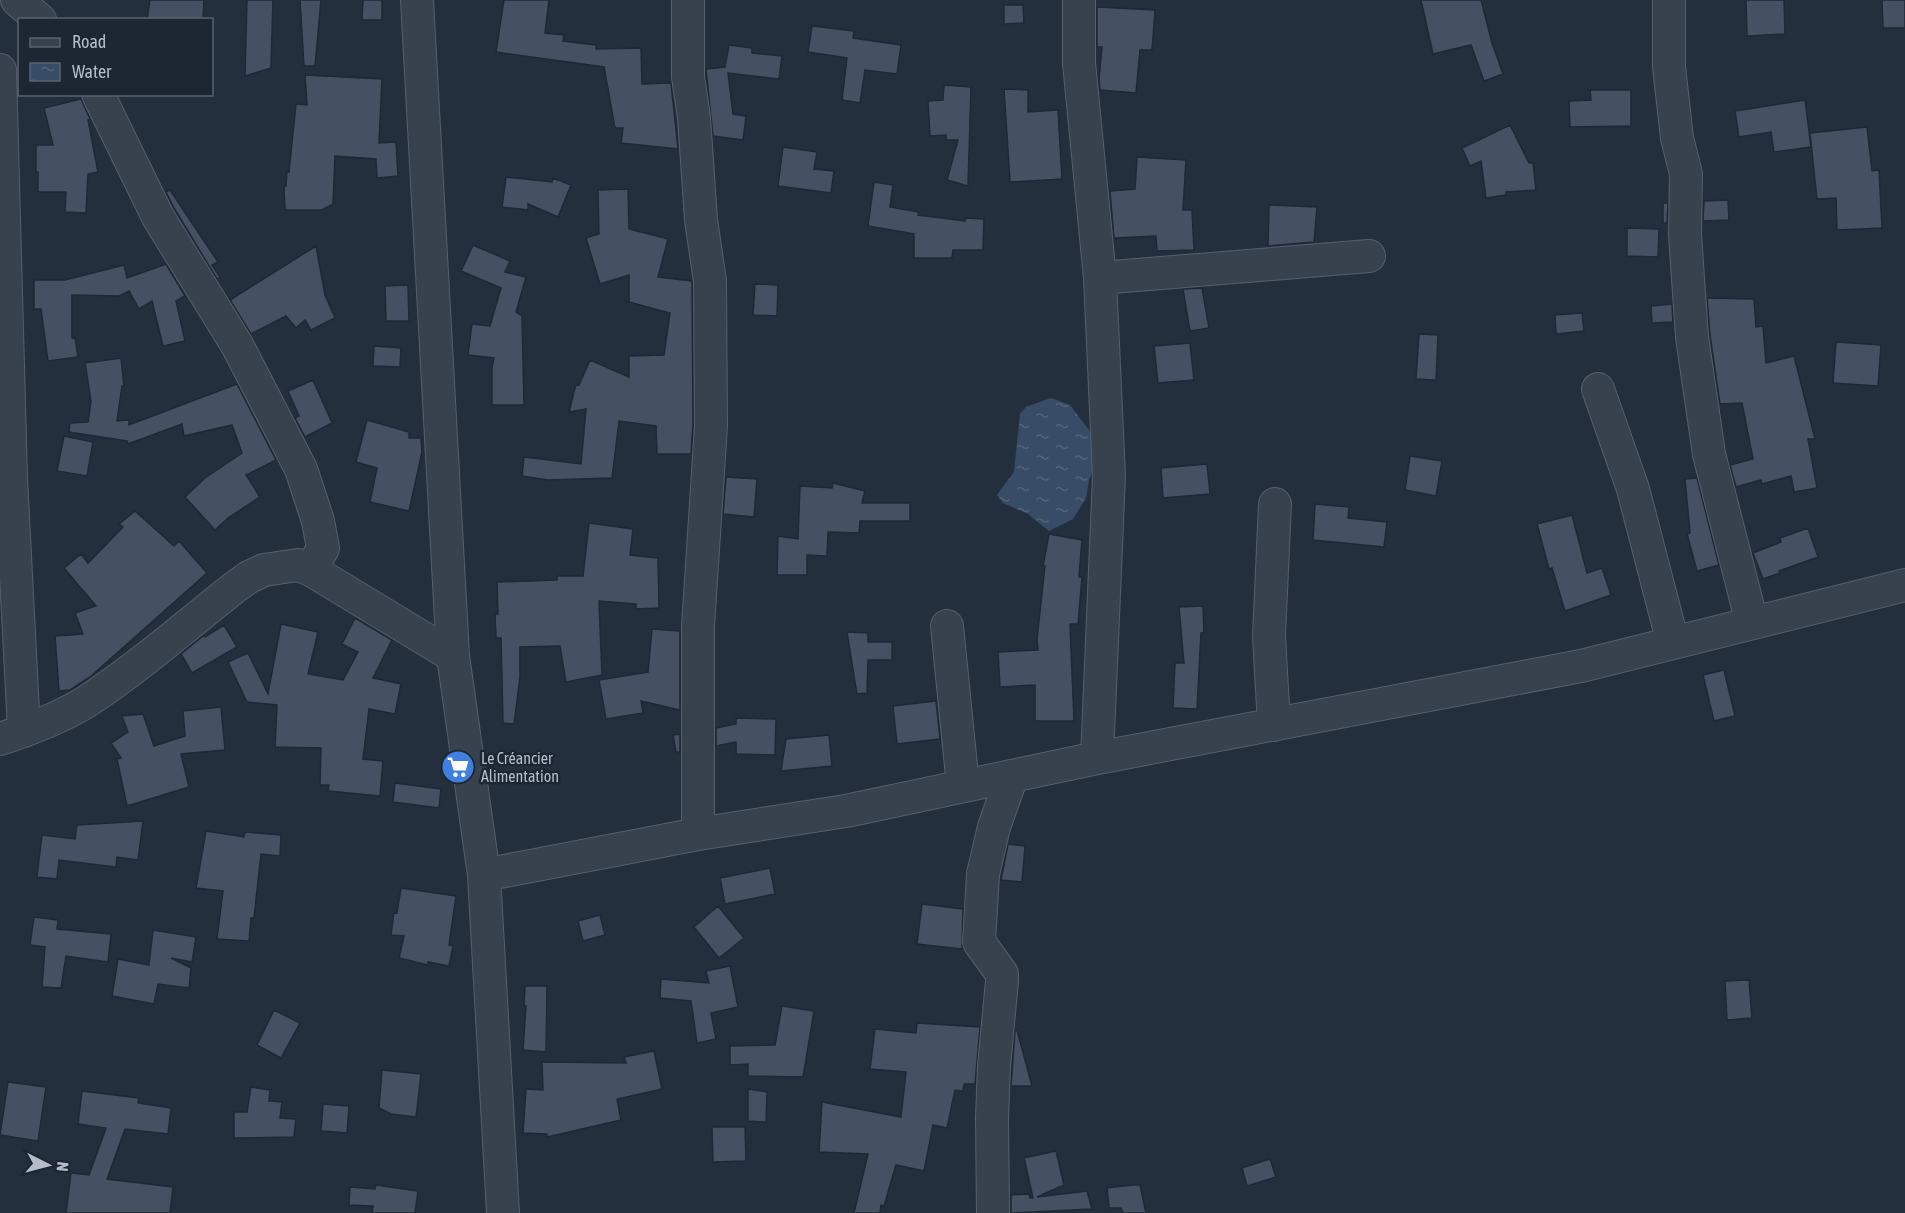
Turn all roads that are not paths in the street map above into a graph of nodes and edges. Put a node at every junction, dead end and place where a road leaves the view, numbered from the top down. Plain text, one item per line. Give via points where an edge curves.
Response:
1 (17, 0) edge
2 (417, 0) edge
3 (688, 0) edge
4 (1079, 0) edge
5 (1669, 0) edge
6 (38, 18) edge
7 (0, 70) edge
8 (99, 96) edge
9 (1369, 256) dead end
10 (1100, 278) junction
11 (1598, 389) dead end
12 (5, 477) edge
13 (1275, 504) dead end
14 (311, 570) junction
15 (1905, 585) edge
16 (1752, 623) junction
17 (947, 626) dead end
18 (1673, 643) junction
19 (453, 656) junction
20 (1274, 724) junction
21 (12, 735) edge
22 (1097, 758) junction
23 (1012, 776) junction
24 (963, 786) junction
25 (699, 834) junction
26 (484, 875) junction
27 (503, 1213) edge
28 (993, 1213) edge

1 - 6 street
2 - 19 street
3 - 25 street via 688,77 710,292 711,426 698,626
4 - 10 street via 1079,63
5 - 16 street via 1669,67 1677,138 1686,174 1685,234 1692,337 1708,454
7 - 12 street
8 - 14 street via 158,217 237,345 301,469 323,548
9 - 10 street
10 - 22 street via 1109,476
11 - 18 street via 1633,489
12 - 21 street
13 - 20 street via 1269,636
14 - 19 street
14 - 21 street via 298,565 264,570 249,577 87,701
15 - 16 street
16 - 18 street
17 - 24 street
18 - 20 street via 1581,666
19 - 26 street
20 - 22 street
22 - 23 street
23 - 24 street
23 - 28 street via 983,874 979,942 1002,974 994,1066
24 - 25 street via 846,811
25 - 26 street
26 - 27 street

